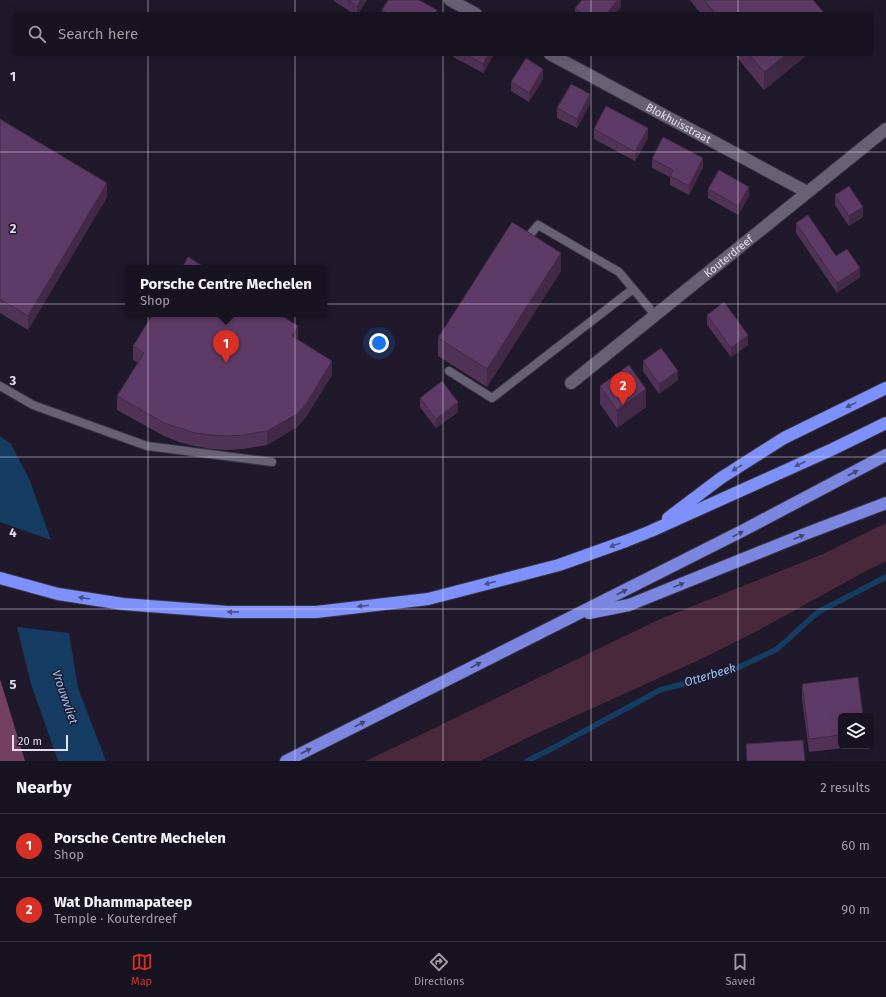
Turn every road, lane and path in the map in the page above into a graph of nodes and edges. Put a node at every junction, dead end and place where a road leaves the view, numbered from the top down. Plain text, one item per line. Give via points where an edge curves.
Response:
1 (450, 0) edge
2 (472, 12) edge
3 (554, 56) edge
4 (886, 129) edge
5 (807, 192) junction
6 (525, 241) edge
7 (633, 289) junction
8 (655, 315) junction
9 (449, 371) dead end
10 (571, 383) dead end
11 (0, 386) edge
12 (886, 388) edge
13 (886, 423) edge
14 (886, 455) edge
15 (272, 462) dead end
16 (886, 503) edge
17 (651, 531) junction
18 (0, 578) edge
19 (574, 616) junction
20 (286, 761) edge

1 - 2 street
3 - 5 street, Blokhuisstraat
4 - 5 street, Kouterdreef
5 - 8 street, Kouterdreef
6 - 7 lane via 538,226 619,272
7 - 8 lane
7 - 9 lane via 492,398
8 - 10 street, Kouterdreef
11 - 15 lane via 33,405 147,446
12 -> 17 highway via 784,438 721,478
13 -> 17 highway
19 -> 14 highway
19 -> 16 highway via 629,605
17 -> 18 highway via 559,565 428,599 316,612 228,612 123,604 58,594
20 -> 19 highway

